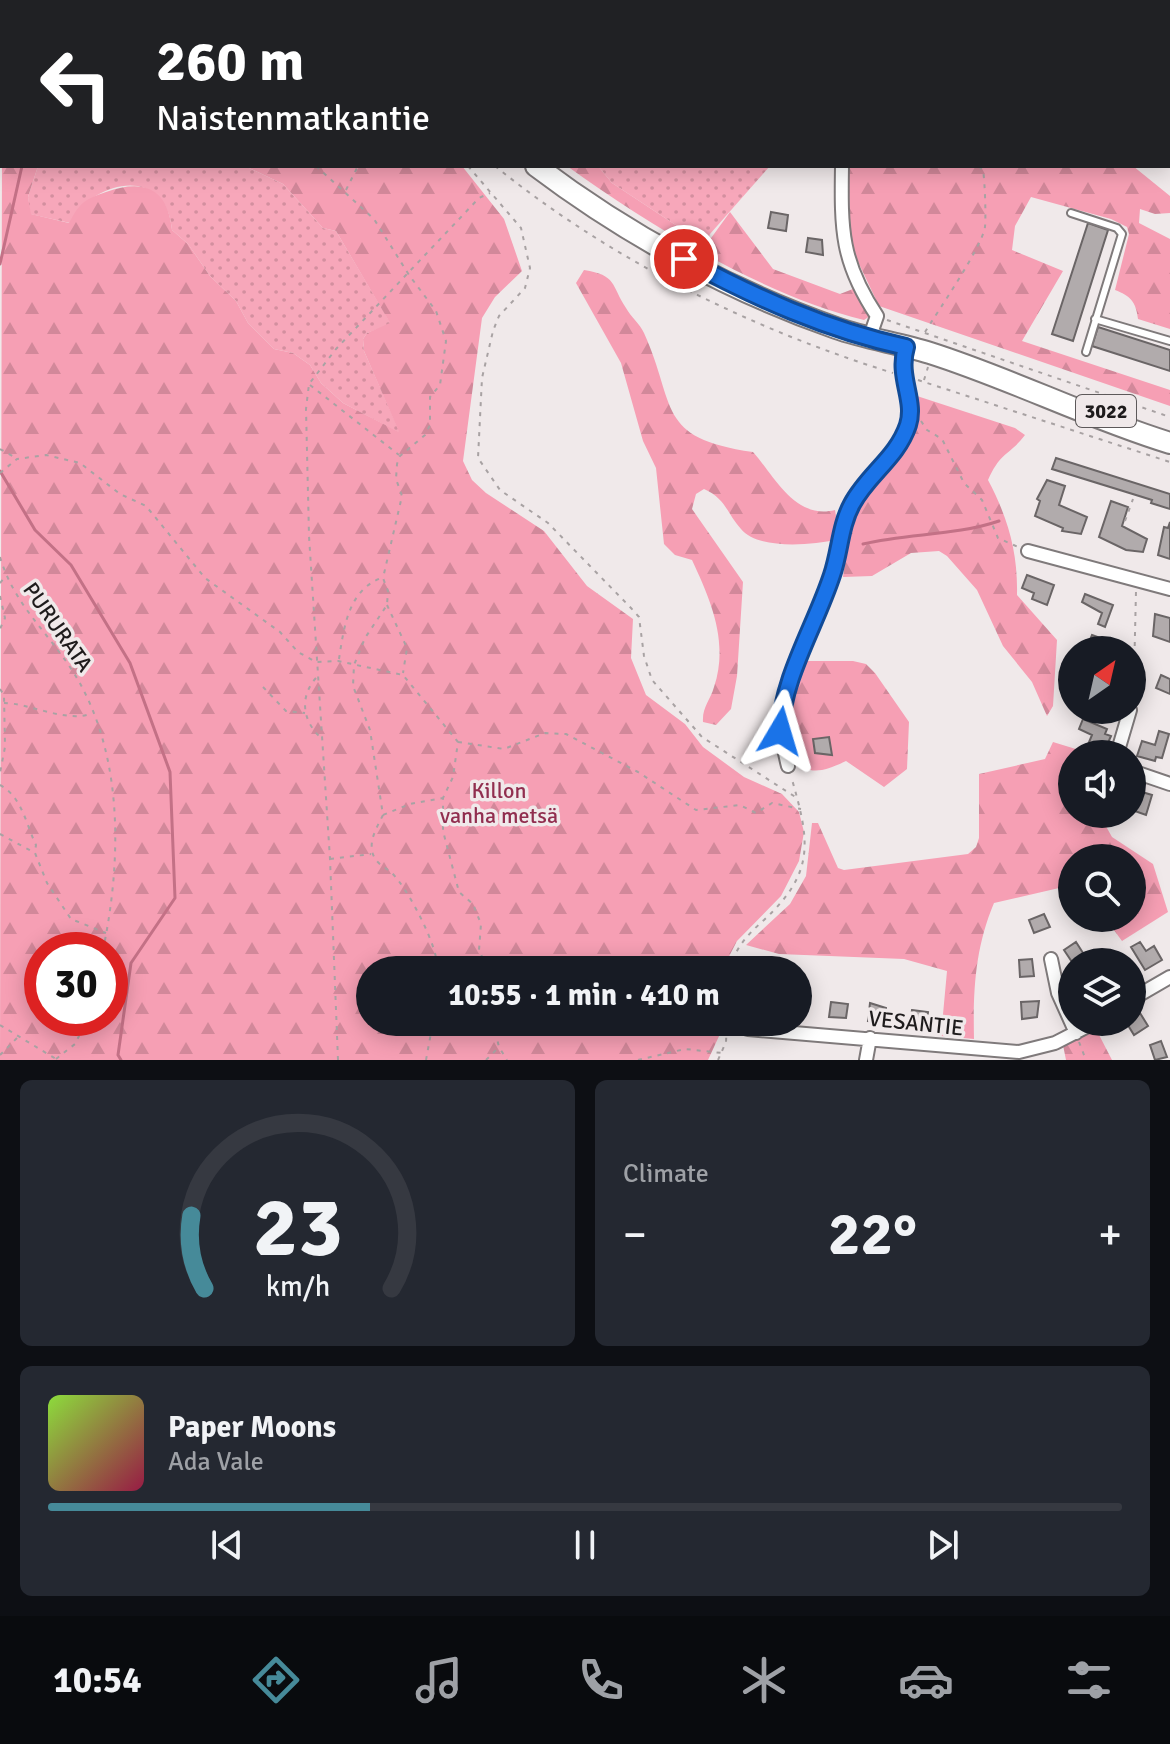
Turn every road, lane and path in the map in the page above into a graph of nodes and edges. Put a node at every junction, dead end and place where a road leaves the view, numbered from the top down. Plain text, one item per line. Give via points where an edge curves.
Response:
1 (318, 168) edge
2 (357, 168) edge
3 (470, 168) edge
4 (539, 168) edge
5 (842, 168) edge
6 (980, 168) edge
7 (346, 191) junction
8 (490, 193) junction
9 (1071, 213) dead end
10 (409, 275) junction
11 (877, 316) junction
12 (1095, 319) junction
13 (924, 333) junction
14 (869, 339) junction
15 (1170, 341) edge
16 (904, 351) junction
17 (1086, 352) dead end
18 (309, 384) junction
19 (1040, 395) junction
20 (909, 403) junction
21 (1170, 417) edge
22 (1170, 430) edge
23 (1170, 443) edge
24 (0, 449) edge
25 (400, 456) junction
26 (17, 459) junction
27 (0, 473) edge
28 (1133, 499) dead end
29 (1125, 521) dead end
30 (1028, 551) joint
31 (0, 557) edge
32 (6, 576) junction
33 (383, 578) junction
34 (1137, 582) junction
35 (0, 583) edge
36 (1170, 589) edge
37 (0, 596) edge
38 (387, 605) junction
39 (0, 629) edge
40 (1135, 636) edge
41 (338, 661) junction
42 (316, 662) junction
43 (354, 665) junction
44 (403, 675) junction
45 (317, 677) junction
46 (263, 687) dead end
47 (0, 689) edge
48 (4, 703) junction
49 (93, 712) junction
50 (306, 713) junction
51 (319, 736) junction
52 (458, 742) junction
53 (788, 766) joint
54 (0, 773) edge
55 (1146, 776) edge
56 (1170, 784) edge
57 (0, 785) edge
58 (443, 798) junction
59 (797, 798) junction
60 (801, 809) junction
61 (383, 815) junction
62 (0, 834) edge
63 (35, 853) junction
64 (373, 854) junction
65 (330, 859) junction
66 (104, 932) edge
67 (106, 932) edge
68 (435, 956) edge
69 (482, 956) edge
70 (736, 956) edge
71 (1051, 959) dead end
72 (1170, 977) edge
73 (1146, 991) edge
74 (1058, 993) edge
75 (0, 1025) edge
76 (812, 1034) edge
77 (79, 1036) edge
78 (430, 1036) edge
79 (496, 1036) edge
80 (725, 1036) edge
81 (1070, 1036) edge
82 (1077, 1036) edge
83 (19, 1037) junction
84 (870, 1038) junction
85 (499, 1047) junction
86 (722, 1053) junction
87 (0, 1055) edge
88 (1018, 1056) edge
89 (56, 1060) edge
90 (338, 1060) edge
91 (426, 1060) edge
92 (486, 1060) edge
93 (507, 1060) edge
94 (638, 1060) edge
95 (718, 1060) edge
96 (866, 1060) edge
97 (1086, 1060) edge

1 - 7 path
2 - 7 path
3 - 8 path
4 - 14 main road, 3022 via 616,221 708,272 802,316
5 - 11 street via 844,250
6 - 13 path via 985,228
7 - 10 path via 374,219
8 - 10 path via 479,198
8 - 59 path via 521,228 530,268 525,288 499,316 489,346 477,442 482,468 500,490 548,523 639,617 652,680 702,737
9 - 12 lane via 1122,234
10 - 18 path
10 - 25 path via 436,311 446,341 440,385 430,397 430,425
11 - 13 path
11 - 14 street
12 - 15 lane
12 - 17 lane
13 - 21 path
14 - 16 main road, 3022
16 - 19 main road, 3022
16 - 20 street via 902,376
18 - 25 path
18 - 42 path via 307,472
19 - 22 main road, 3022
19 - 23 main road, 3022
20 - 30 path via 927,430 942,439 964,483 982,500 998,538
20 - 53 street via 910,421 899,445 847,514 828,587 784,697 780,731
24 - 26 path
25 - 33 path via 396,479 402,496
26 - 27 path
26 - 42 path via 46,455 80,463 120,494 146,506 205,578
28 - 29 path
30 - 34 street
31 - 32 path, PURURATA
32 - 35 path
32 - 49 path, PURURATA via 74,672
33 - 38 path
33 - 41 path via 365,584 346,617
34 - 36 street
34 - 40 path
37 - 39 path via 5,618
38 - 43 path
38 - 44 path via 407,648
41 - 42 path
41 - 43 path
42 - 45 path
43 - 44 path
43 - 61 path via 353,686 370,730
44 - 52 path
45 - 50 path via 308,688
45 - 51 path
46 - 50 path via 286,711
47 - 48 path
48 - 49 path via 84,717
48 - 54 path
49 - 67 path, PURURATA via 115,796
50 - 51 path
51 - 65 path
52 - 58 path via 453,777
52 - 60 path via 504,749 545,733 566,734 696,810 740,805 756,813 772,803
53 - 59 path
55 - 56 street
57 - 63 path via 19,803
58 - 61 path
58 - 69 path via 447,856 459,892 473,904 481,924
59 - 60 path
60 - 70 path via 806,829 803,869 784,902 742,943
61 - 64 path via 371,840
62 - 63 path
63 - 66 path via 71,919
64 - 65 path
64 - 68 path via 417,912
65 - 90 path
71 - 74 street
72 - 73 street
75 - 83 path
76 - 84 street, VESANTIE
77 - 89 path
78 - 91 path
79 - 85 path
80 - 86 path
81 - 88 street, VESANTIE
82 - 97 path
83 - 87 path
83 - 89 path
84 - 88 street, VESANTIE
84 - 96 street
85 - 92 path
85 - 93 path
86 - 94 path via 685,1049
86 - 95 path

